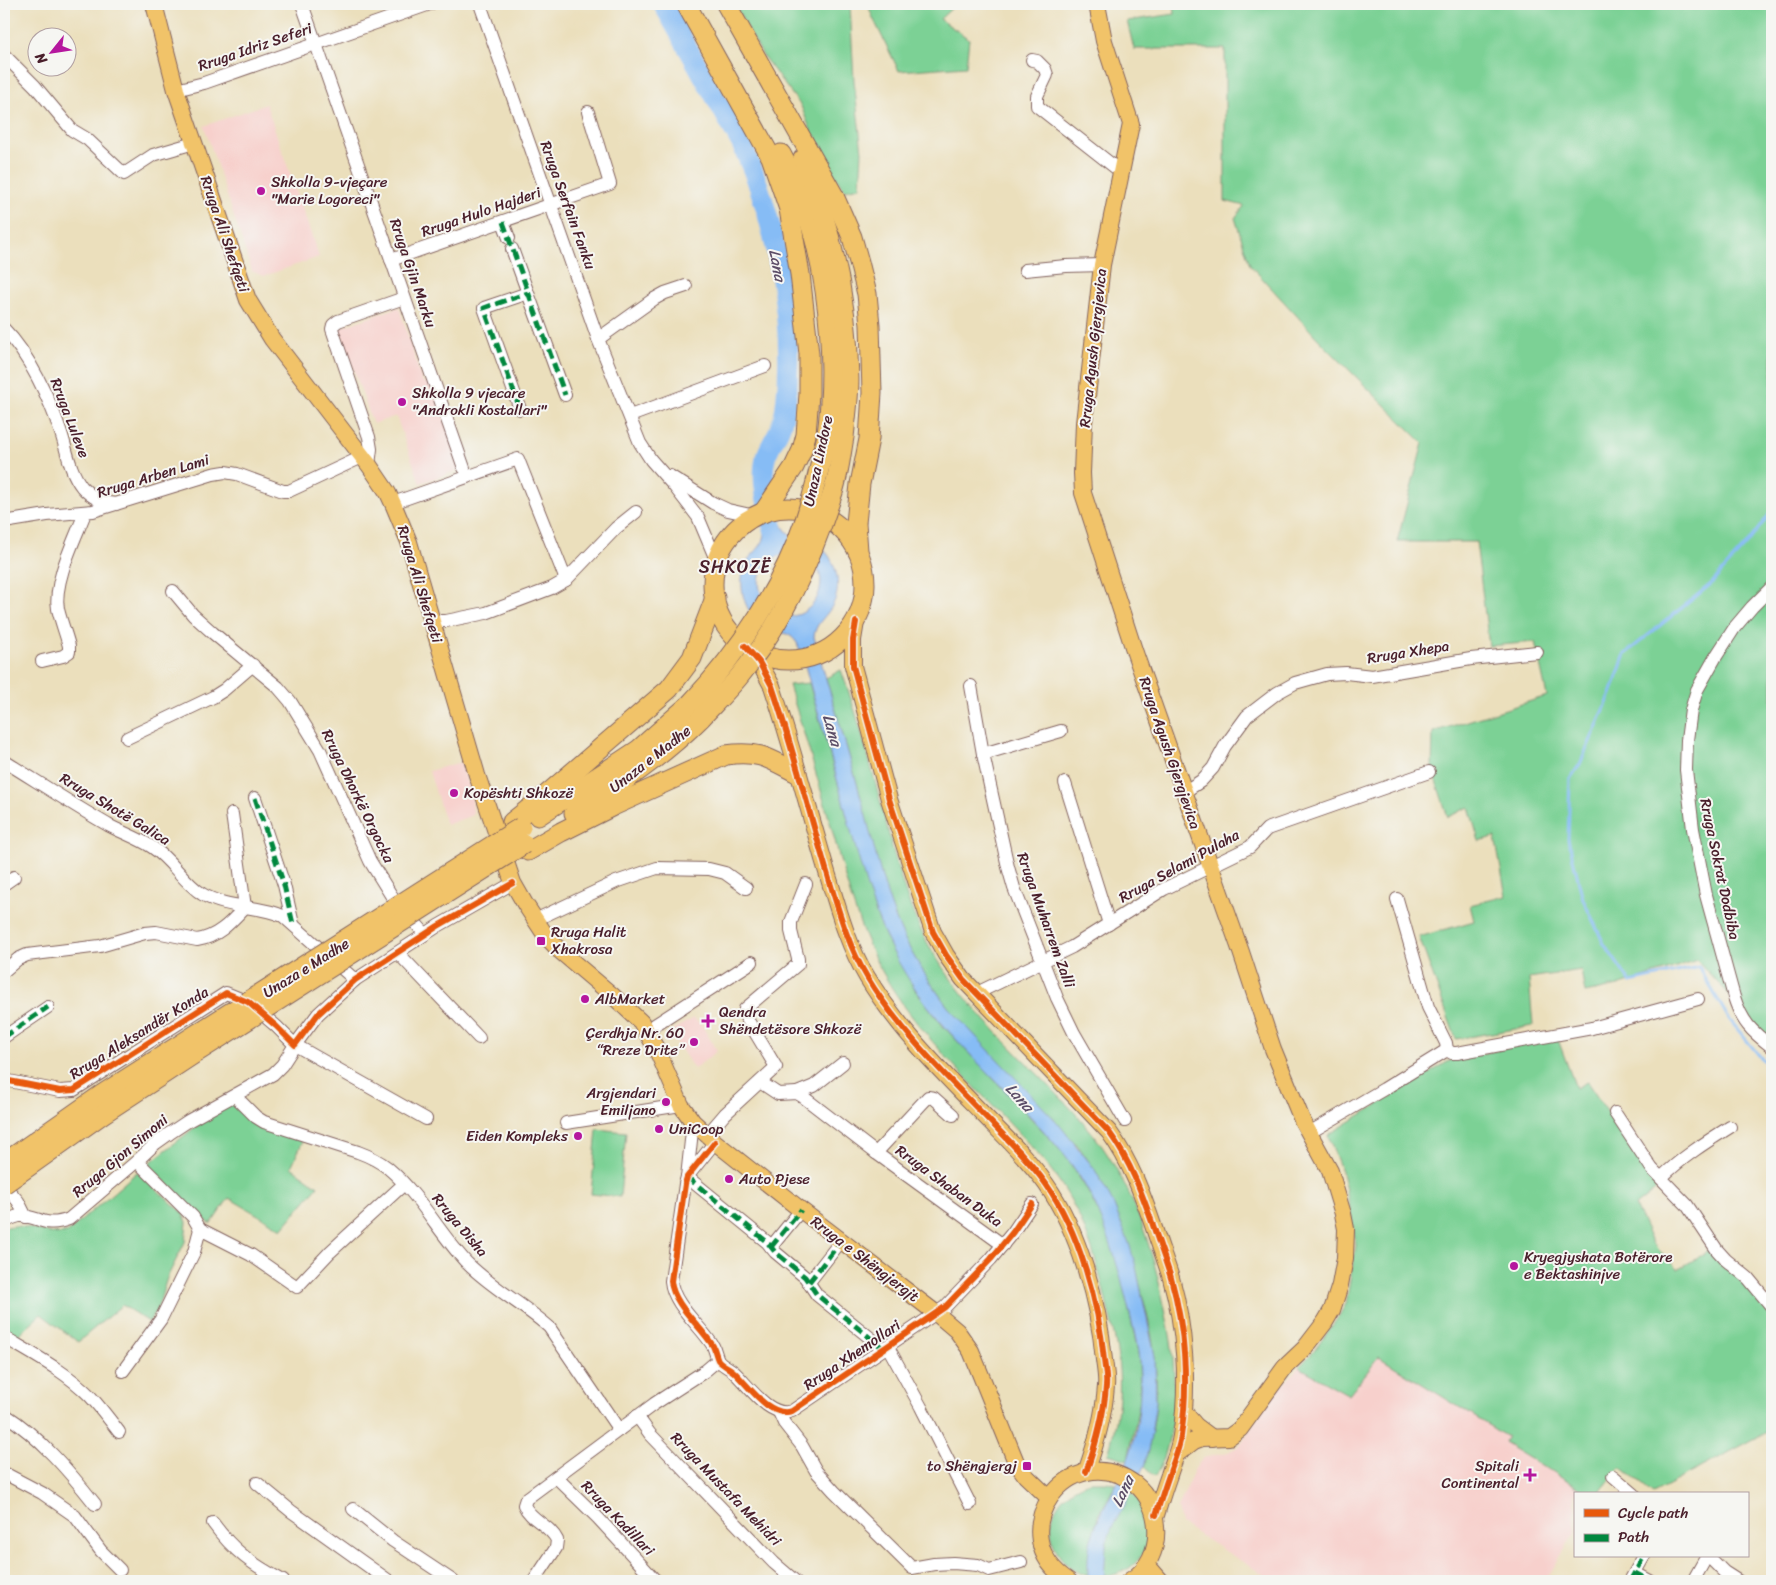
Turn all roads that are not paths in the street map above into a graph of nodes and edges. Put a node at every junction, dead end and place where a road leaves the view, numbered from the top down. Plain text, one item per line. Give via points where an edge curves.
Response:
1 (154, 4) edge
2 (302, 4) edge
3 (430, 4) edge
4 (480, 4) edge
5 (686, 4) edge
6 (694, 4) edge
7 (720, 4) edge
8 (726, 4) edge
9 (1096, 4) edge
10 (317, 44) junction
11 (4, 55) edge
12 (1032, 60) dead end
13 (176, 90) junction
14 (588, 112) dead end
15 (194, 143) junction
16 (1122, 172) junction
17 (550, 206) junction
18 (503, 222) junction
19 (391, 260) junction
20 (1102, 265) junction
21 (1025, 270) dead end
22 (686, 286) dead end
23 (528, 293) junction
24 (404, 298) junction
25 (4, 329) edge
26 (598, 339) junction
27 (765, 366) dead end
28 (565, 395) dead end
29 (520, 409) dead end
30 (630, 416) junction
31 (836, 436) junction
32 (365, 461) junction
33 (464, 468) dead end
34 (662, 471) junction
35 (780, 501) junction
36 (119, 503) junction
37 (393, 504) junction
38 (636, 512) dead end
39 (85, 513) junction
40 (759, 515) junction
41 (6, 518) edge
42 (858, 551) junction
43 (717, 562) junction
44 (566, 580) junction
45 (1772, 587) edge
46 (173, 591) dead end
47 (715, 598) junction
48 (432, 622) junction
49 (856, 622) junction
50 (745, 646) junction
51 (1537, 652) dead end
52 (42, 662) dead end
53 (253, 665) junction
54 (972, 686) dead end
55 (1061, 731) dead end
56 (127, 738) dead end
57 (983, 754) junction
58 (4, 760) edge
59 (798, 772) junction
60 (1429, 772) dead end
61 (1065, 783) dead end
62 (1184, 792) junction
63 (255, 798) dead end
64 (232, 814) dead end
65 (521, 836) junction
66 (1210, 865) junction
67 (513, 883) junction
68 (806, 884) dead end
69 (746, 888) dead end
70 (1397, 898) dead end
71 (245, 907) junction
72 (535, 920) junction
73 (293, 924) junction
74 (1109, 924) junction
75 (426, 934) junction
76 (398, 953) junction
77 (752, 962) dead end
78 (1042, 962) junction
79 (4, 971) edge
80 (355, 980) junction
81 (977, 994) junction
82 (1698, 999) dead end
83 (48, 1007) dead end
84 (647, 1030) junction
85 (4, 1037) edge
86 (479, 1038) dead end
87 (294, 1045) junction
88 (1772, 1047) edge
89 (1447, 1050) junction
90 (843, 1064) dead end
91 (4, 1080) edge
92 (760, 1082) junction
93 (797, 1093) junction
94 (235, 1096) junction
95 (681, 1105) junction
96 (1616, 1113) dead end
97 (953, 1115) dead end
98 (426, 1119) dead end
99 (1125, 1121) dead end
100 (693, 1122) junction
101 (566, 1123) dead end
102 (1730, 1127) dead end
103 (1309, 1132) junction
104 (711, 1138) junction
105 (876, 1153) junction
106 (137, 1161) junction
107 (4, 1163) edge
108 (687, 1177) junction
109 (1661, 1178) junction
110 (404, 1184) junction
111 (4, 1185) edge
112 (1032, 1204) dead end
113 (801, 1210) junction
114 (26, 1217) junction
115 (4, 1222) edge
116 (200, 1229) junction
117 (841, 1241) junction
118 (1003, 1245) junction
119 (771, 1247) junction
120 (809, 1282) junction
121 (1772, 1307) edge
122 (937, 1314) junction
123 (4, 1337) edge
124 (886, 1348) junction
125 (718, 1360) junction
126 (123, 1371) dead end
127 (779, 1412) junction
128 (1184, 1412) junction
129 (4, 1414) edge
130 (637, 1416) junction
131 (619, 1430) junction
132 (119, 1432) dead end
133 (1212, 1438) junction
134 (1178, 1453) junction
135 (1086, 1472) junction
136 (4, 1473) edge
137 (1613, 1476) dead end
138 (556, 1477) junction
139 (257, 1483) dead end
140 (1632, 1492) edge
141 (1049, 1498) junction
142 (95, 1504) dead end
143 (970, 1504) dead end
144 (353, 1509) dead end
145 (1156, 1515) junction
146 (213, 1524) dead end
147 (1643, 1558) edge
148 (1707, 1558) edge
149 (1710, 1558) edge
150 (1021, 1562) dead end
151 (1147, 1565) junction
152 (120, 1570) dead end
153 (1633, 1577) edge
154 (1062, 1579) edge
155 (283, 1581) edge
156 (388, 1581) edge
157 (454, 1581) edge
158 (534, 1581) edge
159 (656, 1581) edge
160 (794, 1581) edge
161 (1131, 1581) edge
162 (1161, 1581) edge
163 (1650, 1581) edge
164 (1694, 1581) edge
165 (1738, 1581) edge

1 - 13 main road, Rruga Ali Shefqeti
2 - 10 street, Rruga Gjin Marku
3 - 10 street, Rruga Idriz Seferi
4 - 17 street, Rruga Serfain Fanku
5 - 35 highway via 771,157 794,231 806,320 809,394 806,436
6 - 31 highway, Unaza Lindore via 783,157 808,221 823,279 828,316
7 - 31 highway, Unaza e Madhe via 793,136 820,205 833,252 845,311 849,380
8 - 42 highway via 834,196 860,262 870,325 872,393 869,439 856,523
9 - 16 main road, Rruga Agush Gjergjevica via 1104,41 1131,124
10 - 13 street, Rruga Idriz Seferi
10 - 19 street, Rruga Gjin Marku
11 - 15 street via 72,130 87,139 124,174 153,155
12 - 16 street via 1045,69 1047,75 1037,96 1038,106
13 - 15 main road, Rruga Ali Shefqeti
14 - 17 street, Rruga Hulo Hajderi via 610,184
15 - 32 main road, Rruga Ali Shefqeti via 243,289 255,315
16 - 20 main road, Rruga Agush Gjergjevica
17 - 18 street, Rruga Hulo Hajderi
17 - 26 street, Rruga Serfain Fanku
18 - 19 street, Rruga Hulo Hajderi
18 - 23 street
19 - 24 street, Rruga Gjin Marku
20 - 21 street
20 - 62 main road, Rruga Agush Gjergjevica via 1084,423 1083,493
22 - 26 street via 654,299
23 - 28 street
23 - 29 street via 484,308
24 - 32 street via 333,324 369,438 371,449
24 - 33 street, Rruga Gjin Marku
25 - 36 street, Rruga Luleve via 49,400 72,467 82,486 97,499
26 - 30 street, Rruga Serfain Fanku
27 - 30 street
30 - 34 street, Rruga Serfain Fanku via 645,453
31 - 65 highway, Unaza e Madhe, bridge via 834,487 817,538 796,587 769,634 738,677 696,710 670,747 635,774
32 - 36 street, Rruga Arben Lami via 289,491 225,472
32 - 37 main road, Rruga Ali Shefqeti
34 - 40 street, Rruga Serfain Fanku via 728,510
34 - 43 street, Rruga Serfain Fanku via 698,517
35 - 40 highway
35 - 42 highway via 831,521
36 - 39 street, Rruga Arben Lami
37 - 44 street via 518,459
37 - 48 main road, Rruga Ali Shefqeti
38 - 44 street
39 - 41 street, Rruga Arben Lami
39 - 52 street via 57,592 69,652
40 - 43 highway via 739,527 726,542
42 - 49 highway via 865,591
43 - 47 highway
44 - 48 street via 486,613
45 - 88 street, Rruga Sokrat Dodbiba via 1736,627 1697,690 1691,710 1686,770 1692,829 1734,997 1746,1025
46 - 53 street, Rruga Dhorkë Orgocka via 213,633
47 - 50 highway via 720,616
47 - 65 highway via 692,658 669,689 545,796
48 - 67 main road, Rruga Ali Shefqeti via 471,758
49 - 50 highway via 838,643 801,660 781,660
49 - 81 main road via 853,666 889,799 924,909 946,955
50 - 59 main road via 759,662 772,686
51 - 62 street, Rruga Xhepa via 1462,660 1372,676 1327,674 1295,683 1247,716 1213,768
53 - 56 street via 213,697
53 - 75 street, Rruga Dhorkë Orgocka via 290,701 320,750 370,861 391,895
54 - 57 street, Rruga Muharrem Zalli
55 - 57 street
57 - 78 street, Rruga Muharrem Zalli via 1008,867
58 - 71 street, Rruga Shotë Galica via 108,825 151,846 203,895
59 - 65 highway via 759,754 726,755 561,832
59 - 135 main road via 836,901 866,975 911,1037 1046,1185 1078,1246 1095,1308 1106,1384 1102,1420
60 - 66 street, Rruga Selami Pulaha via 1267,829 1250,847
61 - 74 street
62 - 66 main road, Rruga Agush Gjergjevica
63 - 73 street via 284,885
64 - 71 street
65 - 107 highway, Unaza e Madhe, bridge via 363,927 101,1095
65 - 111 highway, Unaza e Madhe, bridge via 321,973 104,1113
66 - 74 street, Rruga Selami Pulaha
66 - 103 main road, Rruga Agush Gjergjevica via 1274,1049
67 - 72 main road, Rruga Ali Shefqeti
67 - 75 street
68 - 92 street via 791,922 798,964 744,1014 776,1067
69 - 72 street via 726,873 709,869 657,868 610,884
70 - 89 street via 1428,1007
71 - 73 street, Rruga Shotë Galica via 272,911
71 - 79 street via 222,930 204,939 145,933 100,946 27,955
72 - 84 main road, Rruga Ali Shefqeti via 560,951 634,1014
73 - 80 street, Rruga Shotë Galica
74 - 78 street, Rruga Selami Pulaha
75 - 76 street
76 - 80 street
76 - 86 street
77 - 84 street
78 - 81 street, Rruga Selami Pulaha
78 - 99 street, Rruga Muharrem Zalli via 1074,1033
80 - 87 street via 318,1014
81 - 128 main road via 1109,1132 1128,1163 1143,1194 1171,1279 1182,1336
82 - 89 street via 1592,1028 1457,1053
83 - 85 street
84 - 95 main road, Rruga Ali Shefqeti
87 - 91 street, Rruga Aleksandër Konda via 248,1002 226,993 74,1090 60,1091
87 - 94 street, Rruga Gjon Simoni via 273,1074
87 - 98 street
89 - 103 street
90 - 93 street via 814,1086
92 - 93 street via 778,1094
92 - 104 street via 724,1114
93 - 105 street, Rruga Shaban Duka
94 - 106 street, Rruga Gjon Simoni via 188,1121
94 - 110 street, Rruga Disha via 264,1122 373,1158
95 - 100 main road, Rruga Ali Shefqeti
95 - 101 street
96 - 109 street
97 - 105 street, Rruga Shaban Duka via 934,1098 928,1097
100 - 104 main road, Rruga Ali Shefqeti
100 - 108 street
102 - 109 street
103 - 133 main road, Rruga Agush Gjergjevica via 1330,1171 1346,1229 1345,1258 1336,1299 1320,1328 1285,1367 1240,1428 1229,1437
104 - 108 street
104 - 113 main road, Rruga e Shëngjergjt
105 - 118 street, Rruga Shaban Duka
106 - 114 street, Rruga Gjon Simoni via 69,1219 50,1224
106 - 116 street via 193,1217
108 - 119 street
108 - 125 street via 672,1289 713,1346
109 - 121 street via 1687,1205 1717,1250 1748,1278
110 - 116 street via 297,1287 251,1255
110 - 131 street, Rruga Disha via 468,1263 549,1327
111 - 114 street
112 - 118 street, Rruga Xhemollari
113 - 117 main road, Rruga e Shëngjergjt
113 - 119 street
114 - 115 street, Rruga Gjon Simoni via 17,1216
116 - 126 street via 194,1252 161,1319
117 - 120 street
117 - 122 main road, Rruga e Shëngjergjt
118 - 122 street, Rruga Xhemollari
119 - 120 street
120 - 124 street via 818,1295
122 - 124 street, Rruga Xhemollari
122 - 141 main road, Rruga e Shëngjergjt via 967,1344 1016,1462
123 - 132 street via 53,1366 80,1387
124 - 127 street, Rruga Xhemollari via 792,1411
124 - 143 street, Rruga Xhemollari via 921,1407
125 - 127 street
125 - 130 street via 706,1372
127 - 150 street via 816,1471 912,1568 953,1563 978,1565 989,1570
128 - 133 main road
128 - 134 main road
129 - 142 street via 38,1440
130 - 131 street
130 - 160 street, Rruga Mustafa Mehidri via 650,1434
131 - 138 street
133 - 134 main road, Rruga Agush Gjergjevica via 1194,1441
134 - 145 main road
135 - 141 main road via 1072,1477
135 - 145 main road via 1108,1472 1129,1480 1145,1494
136 - 152 street via 42,1493 75,1516
137 - 140 street
138 - 158 street via 529,1496 524,1505 558,1540
138 - 159 street, Rruga Kadillari
139 - 156 street
141 - 154 main road via 1040,1518 1039,1537 1049,1564
144 - 157 street via 393,1541
145 - 151 main road via 1157,1536
146 - 155 street via 240,1555
147 - 153 street
148 - 164 street
149 - 165 street
151 - 161 main road
151 - 162 main road
153 - 163 street

